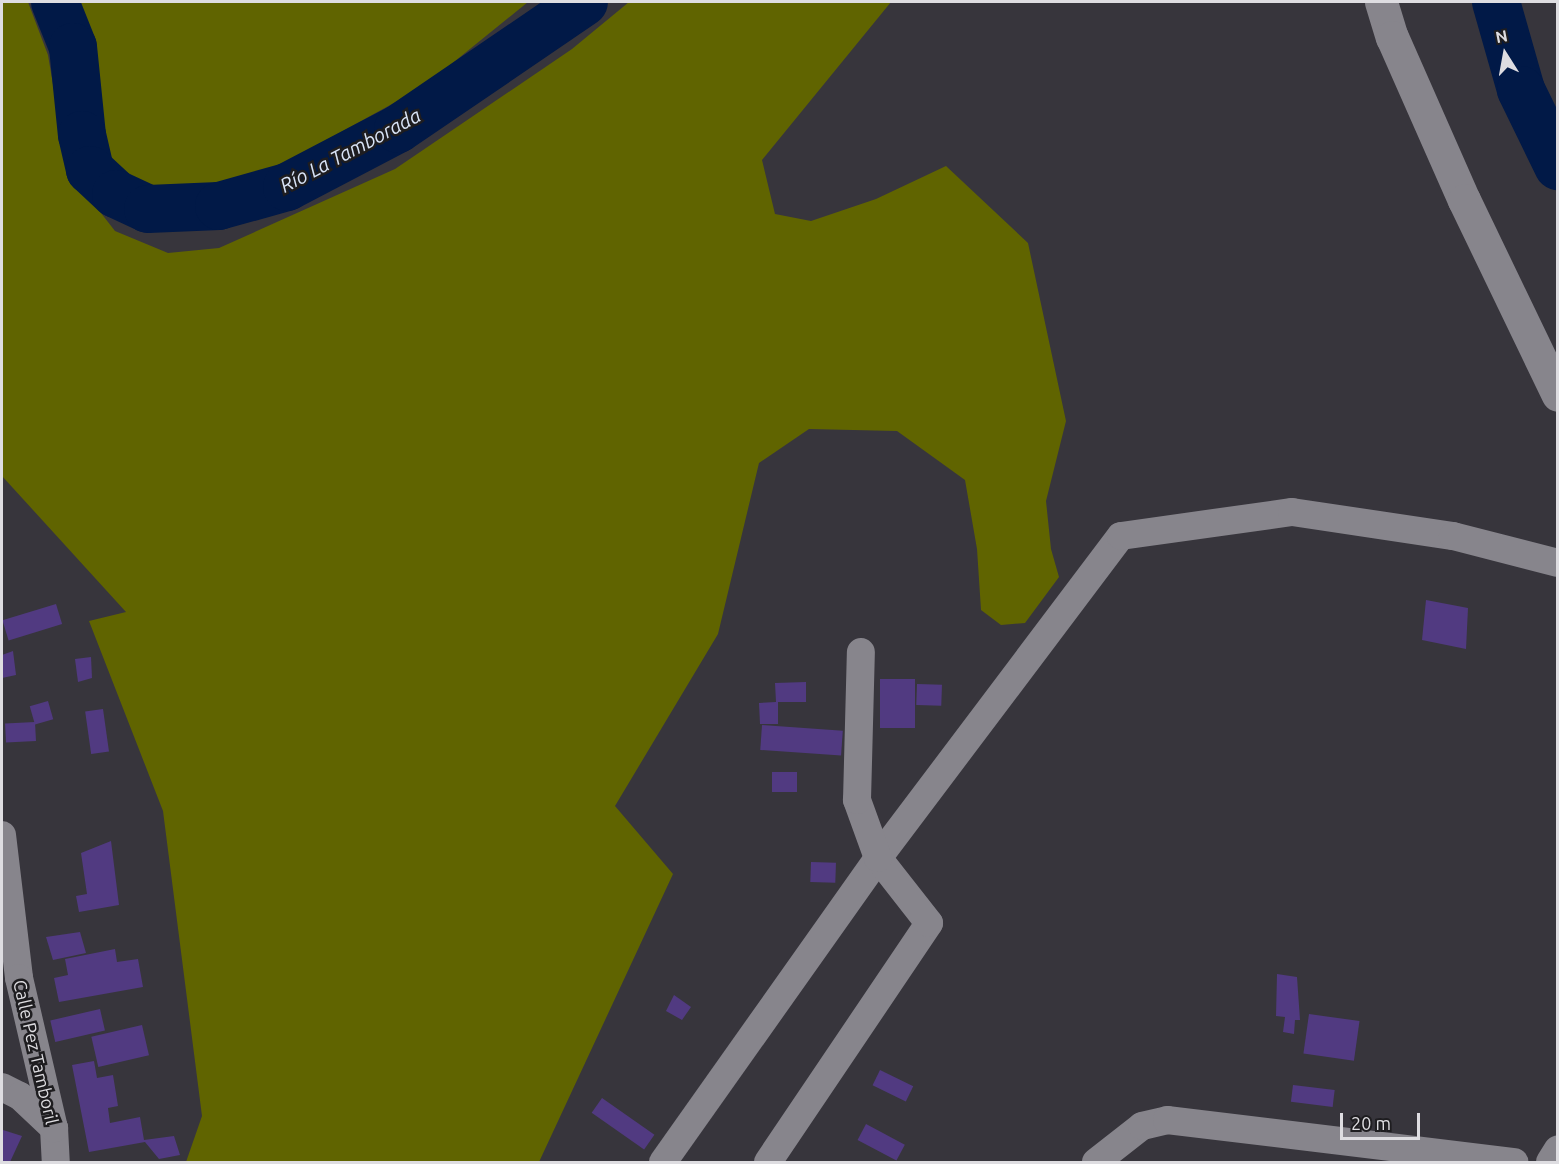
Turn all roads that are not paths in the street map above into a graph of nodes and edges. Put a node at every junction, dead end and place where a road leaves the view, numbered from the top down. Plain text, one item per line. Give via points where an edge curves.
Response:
1 (1381, 2) edge
2 (1557, 395) edge
3 (1557, 563) edge
4 (861, 652) dead end
5 (2, 835) edge
6 (878, 858) junction
7 (2, 1087) edge
8 (54, 1128) junction
9 (1557, 1149) edge
10 (56, 1162) edge
11 (663, 1162) edge
12 (768, 1162) edge
13 (1096, 1162) edge
14 (1514, 1162) edge
15 (1550, 1162) edge

1 - 2 street via 1392,37 1464,200
3 - 6 street via 1453,536 1292,512 1121,536
4 - 6 street via 857,800
5 - 8 street, Calle Pez Tamboril via 19,978
6 - 11 street
6 - 12 street via 929,923
7 - 8 street via 20,1096
8 - 10 street, Calle Pez Tamboril
9 - 15 street
13 - 14 street via 1142,1126 1167,1120

